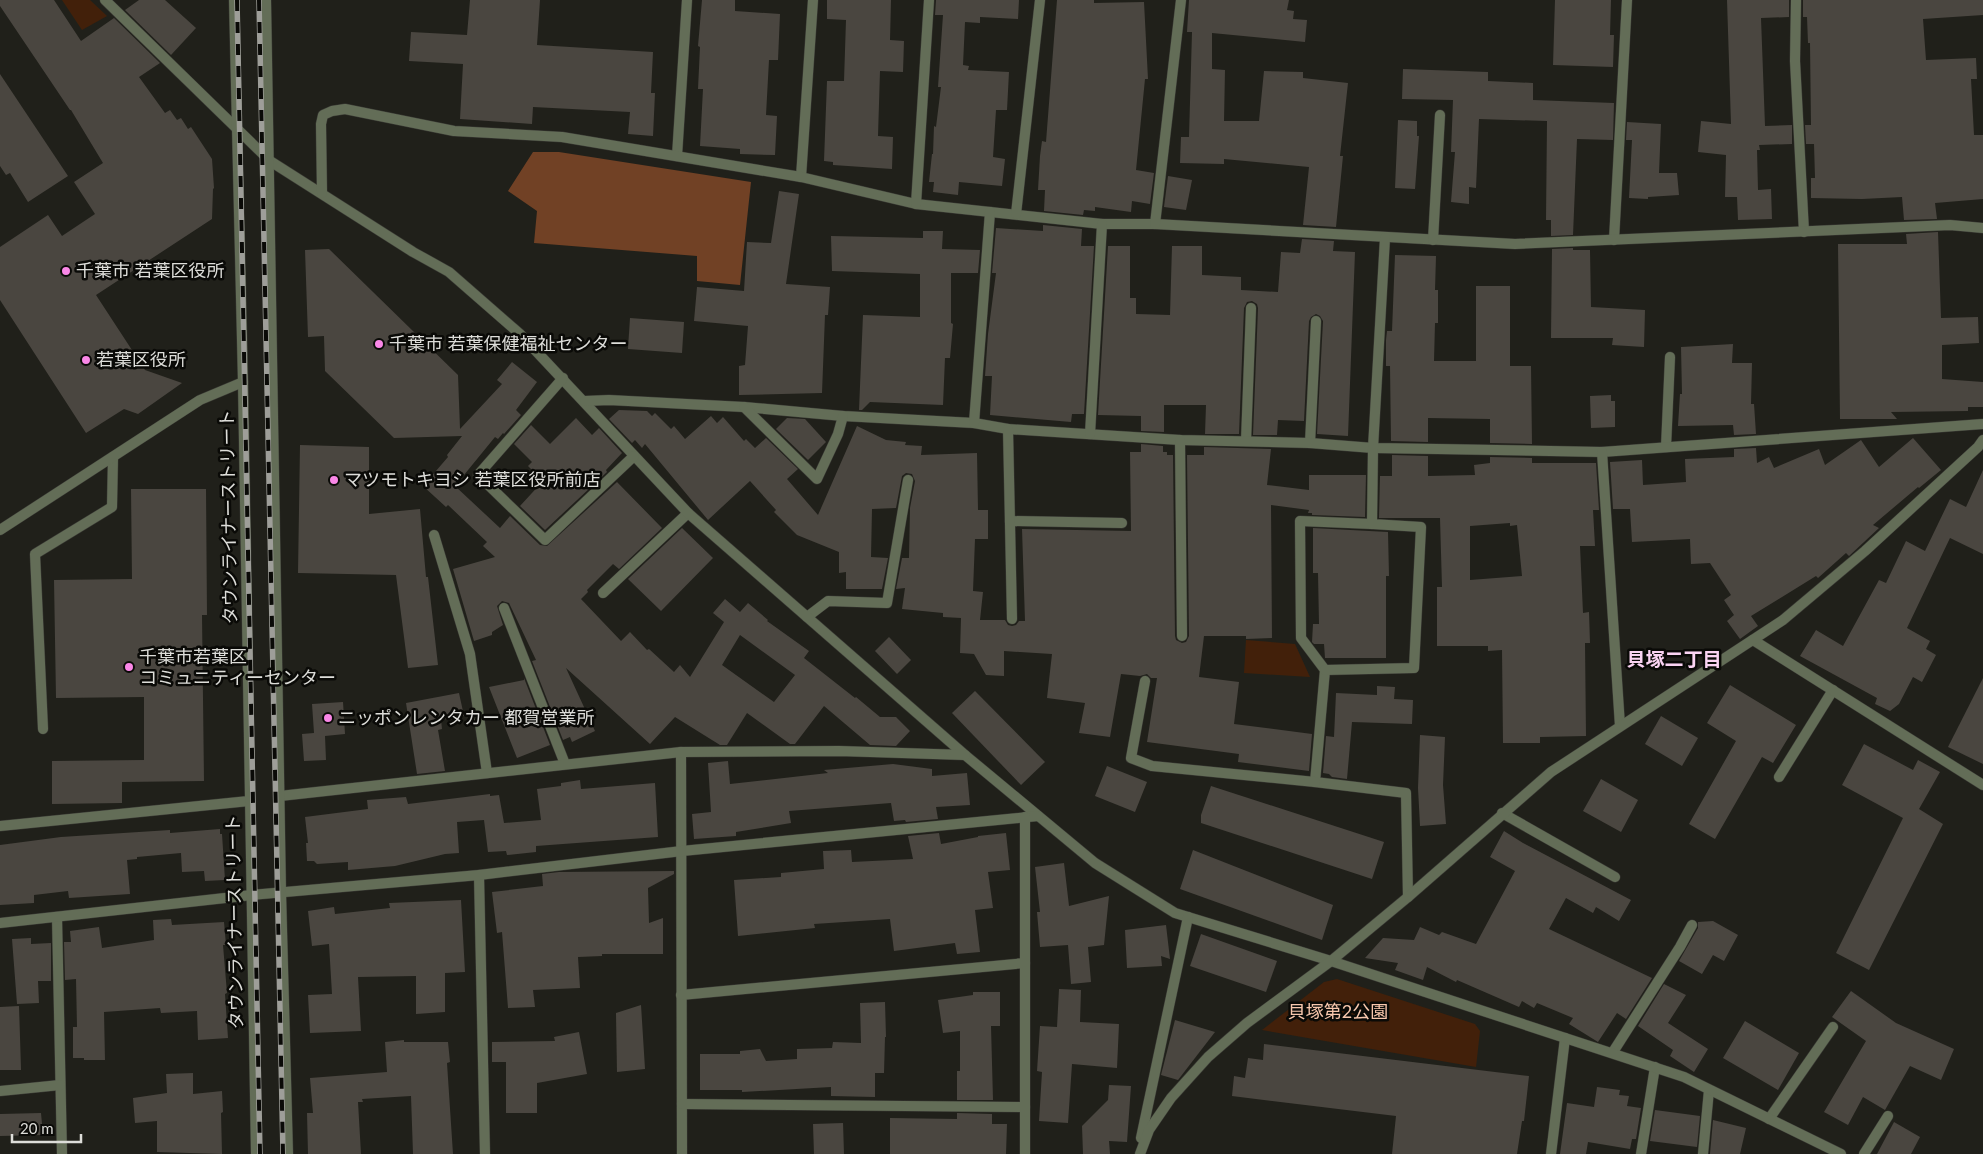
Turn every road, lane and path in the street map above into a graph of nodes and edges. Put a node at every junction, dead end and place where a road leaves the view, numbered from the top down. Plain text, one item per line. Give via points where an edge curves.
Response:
1 (105, 0) edge
2 (234, 0) edge
3 (266, 0) edge
4 (687, 0) edge
5 (813, 0) edge
6 (929, 0) edge
7 (1040, 0) edge
8 (1181, 0) edge
9 (1628, 0) edge
10 (1796, 0) edge
11 (1440, 115) dead end
12 (236, 127) junction
13 (677, 156) junction
14 (270, 161) junction
15 (800, 177) junction
16 (322, 193) junction
17 (916, 204) junction
18 (990, 212) junction
19 (1016, 214) junction
20 (1102, 224) junction
21 (1154, 224) junction
22 (1983, 228) edge
23 (1804, 232) junction
24 (1385, 238) junction
25 (1433, 240) junction
26 (1614, 240) junction
27 (1251, 308) dead end
28 (1316, 321) dead end
29 (1670, 357) dead end
30 (563, 378) junction
31 (243, 382) junction
32 (585, 402) junction
33 (744, 407) junction
34 (843, 416) junction
35 (974, 423) junction
36 (1983, 424) edge
37 (1008, 429) junction
38 (1090, 434) junction
39 (1180, 440) junction
40 (1983, 440) edge
41 (1246, 441) junction
42 (1310, 443) junction
43 (1373, 448) junction
44 (1666, 448) junction
45 (1602, 452) junction
46 (634, 456) junction
47 (113, 457) junction
48 (908, 480) dead end
49 (688, 514) junction
50 (1010, 521) junction
51 (1122, 523) dead end
52 (1372, 524) junction
53 (0, 530) edge
54 (434, 535) dead end
55 (603, 593) dead end
56 (504, 608) dead end
57 (807, 617) junction
58 (1012, 619) dead end
59 (1182, 636) dead end
60 (1754, 640) junction
61 (1325, 670) junction
62 (1145, 681) dead end
63 (1833, 690) junction
64 (1620, 726) junction
65 (43, 729) dead end
66 (681, 752) junction
67 (965, 755) junction
68 (564, 764) junction
69 (488, 773) junction
70 (1780, 777) dead end
71 (1315, 782) junction
72 (1983, 785) edge
73 (280, 796) junction
74 (249, 801) junction
75 (1502, 814) junction
76 (1038, 816) junction
77 (1025, 817) junction
78 (0, 826) edge
79 (682, 851) junction
80 (479, 875) junction
81 (1615, 877) dead end
82 (281, 892) junction
83 (252, 895) junction
84 (1408, 897) junction
85 (57, 917) junction
86 (1188, 917) junction
87 (0, 923) edge
88 (1692, 925) dead end
89 (1331, 961) junction
90 (1025, 963) junction
91 (681, 995) junction
92 (1833, 1027) dead end
93 (1565, 1038) junction
94 (1612, 1052) junction
95 (1655, 1067) junction
96 (60, 1085) junction
97 (1709, 1090) junction
98 (0, 1091) edge
99 (682, 1104) junction
100 (1025, 1108) junction
101 (1888, 1116) dead end
102 (1769, 1119) junction
103 (62, 1154) edge
104 (256, 1154) edge
105 (288, 1154) edge
106 (485, 1154) edge
107 (682, 1154) edge
108 (1024, 1154) edge
109 (1139, 1154) edge
110 (1551, 1154) edge
111 (1641, 1154) edge
112 (1703, 1154) edge
113 (1840, 1154) edge
114 (1864, 1154) edge

1 - 12 street
2 - 12 street, タウンライナーストリート
3 - 14 street
4 - 13 street
5 - 15 street
6 - 17 street
7 - 19 street
8 - 21 street
9 - 26 street
10 - 23 street via 1794,61
11 - 25 street
12 - 14 street
12 - 31 street, タウンライナーストリート
13 - 15 street
13 - 16 street via 562,137 454,131 344,109 323,115
14 - 16 street
14 - 73 street
15 - 17 street
16 - 30 street via 449,272 520,334
17 - 18 street
18 - 19 street
18 - 35 street
19 - 20 street
20 - 21 street
20 - 38 street
21 - 24 street
22 - 23 street via 1950,225
23 - 26 street
24 - 25 street
24 - 43 street
25 - 26 street via 1515,244
27 - 41 street
28 - 42 street
29 - 44 street
30 - 32 street
30 - 46 street via 478,475 545,540
31 - 47 street via 200,400
31 - 74 street, タウンライナーストリート
32 - 33 street via 609,400
32 - 46 street
33 - 34 street
33 - 34 street via 818,479
34 - 35 street
35 - 37 street
36 - 44 street
37 - 38 street
37 - 50 street
38 - 39 street
39 - 41 street
39 - 59 street
40 - 60 street via 1865,551 1783,620
41 - 42 street
42 - 43 street
43 - 45 street
43 - 52 street
44 - 45 street
45 - 64 street
46 - 49 street
47 - 53 street
47 - 65 street via 112,507 35,554
48 - 57 street via 887,603 828,602
49 - 55 street
49 - 57 street
50 - 51 street
50 - 58 street
52 - 61 street via 1300,521 1300,638
52 - 61 street via 1421,527 1414,668
54 - 69 street via 470,654
56 - 68 street
57 - 67 street
60 - 63 street
60 - 64 street
61 - 71 street
62 - 71 street via 1131,758 1152,766
63 - 70 street
63 - 72 street
64 - 75 street via 1551,772
66 - 67 street via 839,751
66 - 68 street
66 - 79 street
67 - 76 street
68 - 69 street
69 - 73 street
71 - 84 street via 1406,793
73 - 82 street
74 - 78 street
74 - 83 street, タウンライナーストリート
75 - 81 street
75 - 84 street
76 - 77 street
76 - 86 street via 1095,863 1175,913
77 - 79 street
77 - 90 street
79 - 80 street
79 - 91 street
80 - 82 street
80 - 106 street
82 - 83 street
82 - 105 street
83 - 85 street
83 - 104 street, タウンライナーストリート
84 - 89 street
85 - 87 street
85 - 96 street
86 - 89 street
86 - 109 street
88 - 94 street
89 - 93 street
89 - 109 street via 1247,1023 1208,1057 1170,1098 1149,1130
90 - 91 street
90 - 100 street
91 - 99 street
92 - 102 street
93 - 94 street
93 - 110 street
94 - 95 street
95 - 97 street
95 - 111 street
96 - 98 street
96 - 103 street
97 - 102 street
97 - 112 street
99 - 100 street
99 - 107 street
100 - 108 street
101 - 114 street
102 - 113 street

